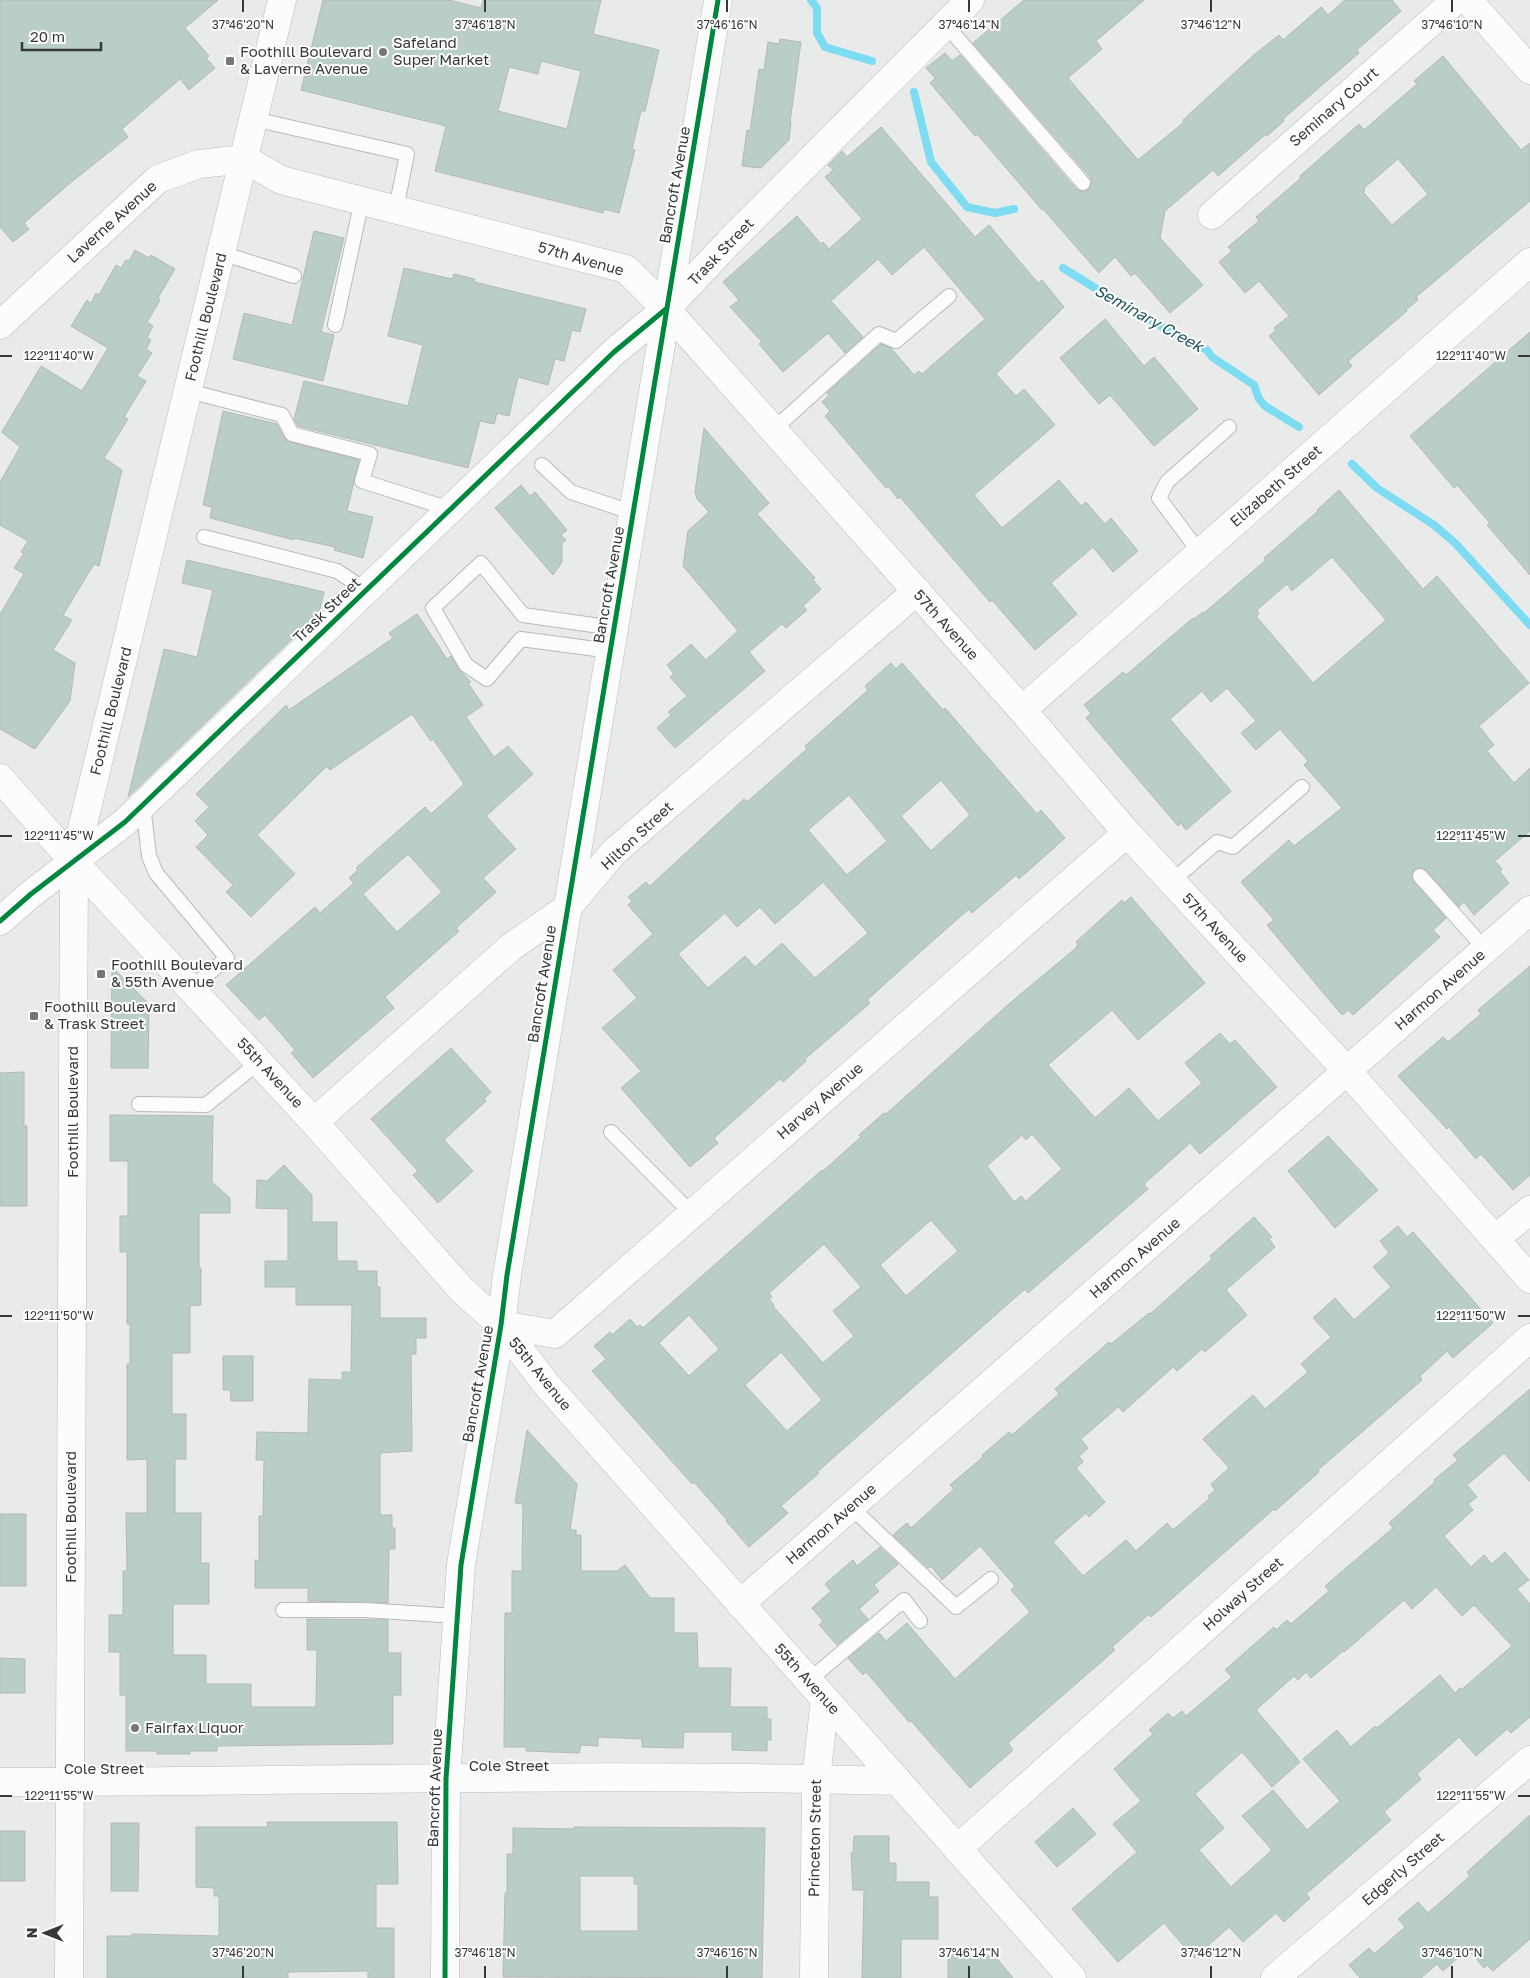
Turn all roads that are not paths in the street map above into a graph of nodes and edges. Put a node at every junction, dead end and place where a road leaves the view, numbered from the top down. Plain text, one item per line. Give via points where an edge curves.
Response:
1 (282, 0) edge
2 (718, 0) edge
3 (970, 0) edge
4 (1456, 0) edge
5 (1468, 0) edge
6 (945, 24) junction
7 (1529, 66) edge
8 (254, 119) junction
9 (245, 159) junction
10 (1083, 182) dead end
11 (362, 200) junction
12 (396, 210) junction
13 (1212, 215) dead end
14 (221, 253) junction
15 (1530, 262) edge
16 (294, 276) dead end
17 (949, 296) dead end
18 (666, 309) junction
19 (0, 325) edge
20 (334, 325) dead end
21 (188, 391) junction
22 (1229, 427) dead end
23 (772, 430) junction
24 (542, 465) dead end
25 (450, 509) junction
26 (634, 513) junction
27 (204, 537) dead end
28 (1200, 553) junction
29 (366, 590) junction
30 (917, 591) junction
31 (613, 639) junction
32 (1022, 710) junction
33 (0, 778) edge
34 (1302, 787) dead end
35 (142, 805) junction
36 (1127, 833) junction
37 (74, 862) junction
38 (1420, 876) dead end
39 (1172, 881) junction
40 (568, 908) junction
41 (1530, 910) edge
42 (0, 922) edge
43 (1486, 950) junction
44 (191, 988) junction
45 (259, 1062) junction
46 (1348, 1072) junction
47 (140, 1104) dead end
48 (314, 1122) junction
49 (611, 1132) dead end
50 (1530, 1210) edge
51 (692, 1214) junction
52 (1495, 1239) junction
53 (1530, 1279) edge
54 (501, 1325) junction
55 (1530, 1338) edge
56 (851, 1507) junction
57 (991, 1579) dead end
58 (740, 1604) junction
59 (283, 1610) dead end
60 (456, 1616) junction
61 (920, 1621) dead end
62 (816, 1690) junction
63 (1530, 1760) edge
64 (446, 1779) junction
65 (816, 1779) junction
66 (898, 1781) junction
67 (0, 1782) edge
68 (70, 1782) junction
69 (957, 1849) junction
70 (69, 1978) edge
71 (444, 1978) edge
72 (814, 1978) edge
73 (1072, 1978) edge
74 (1275, 1978) edge

1 - 8 street, Foothill Boulevard
2 - 18 street, Bancroft Avenue
3 - 6 street, Trask Street
4 - 13 street, Seminary Court
5 - 7 street
6 - 10 lane
6 - 18 street, Trask Street
8 - 9 street, Foothill Boulevard
8 - 12 lane via 407,154
9 - 11 street, 57th Avenue via 281,180
9 - 14 street, Foothill Boulevard
9 - 19 street, Laverne Avenue via 199,164 158,179
11 - 12 street, 57th Avenue
11 - 20 lane
12 - 18 street, 57th Avenue via 626,269
14 - 16 lane
14 - 21 street, Foothill Boulevard
15 - 28 street, Elizabeth Street
17 - 23 lane via 896,341 879,334
18 - 23 street, 57th Avenue
18 - 25 street, Trask Street via 614,352
18 - 26 street, Bancroft Avenue
21 - 25 lane via 282,415 292,434 370,454 362,481
21 - 37 street, Foothill Boulevard
22 - 28 lane via 1167,482 1159,498
23 - 30 street, 57th Avenue
24 - 26 lane via 570,492
25 - 29 street, Trask Street
26 - 31 street, Bancroft Avenue
27 - 29 lane via 337,571
28 - 32 street, Elizabeth Street
29 - 35 street, Trask Street
30 - 32 street, 57th Avenue
30 - 40 street, Hilton Street via 614,852
31 - 31 lane via 523,615 481,563 433,608 466,665 487,679 521,639
31 - 40 street, Bancroft Avenue
32 - 36 street, 57th Avenue
33 - 37 street, 55th Avenue
34 - 39 lane via 1233,848 1217,842
35 - 37 street, Trask Street
35 - 44 lane via 149,856 156,873 227,958
36 - 39 street, 57th Avenue
36 - 51 street, Harvey Avenue
37 - 42 street, Trask Street
37 - 44 street, 55th Avenue
37 - 68 street, Foothill Boulevard
38 - 43 lane
39 - 46 street, 57th Avenue
40 - 48 street, Hilton Street via 511,947
40 - 54 street, Bancroft Avenue via 506,1275
41 - 43 street, Harmon Avenue
43 - 46 street, Harmon Avenue
44 - 45 street, 55th Avenue
45 - 47 lane via 206,1105
45 - 48 street, 55th Avenue
46 - 52 street, 57th Avenue
46 - 56 street, Harmon Avenue
48 - 54 street, 55th Avenue via 462,1290
49 - 51 lane
50 - 52 street
51 - 54 street, Harvey Avenue via 555,1334
52 - 53 street, 57th Avenue
54 - 58 street, 55th Avenue via 547,1385
54 - 60 street, Bancroft Avenue via 461,1565
55 - 69 street, Holway Street
56 - 57 lane via 956,1608
56 - 58 street, Harmon Avenue
58 - 62 street, 55th Avenue
59 - 60 lane via 365,1610
60 - 64 street, Bancroft Avenue
61 - 62 lane via 904,1600
62 - 65 street, Princeton Street
62 - 66 street, 55th Avenue
63 - 74 street, Edgerly Street
64 - 65 street, Cole Street
64 - 68 street, Cole Street
64 - 71 street, Bancroft Avenue
65 - 66 street, Cole Street
65 - 72 street, Princeton Street
66 - 69 street, 55th Avenue
67 - 68 street, Cole Street
68 - 70 street, Foothill Boulevard
69 - 73 street, 55th Avenue

